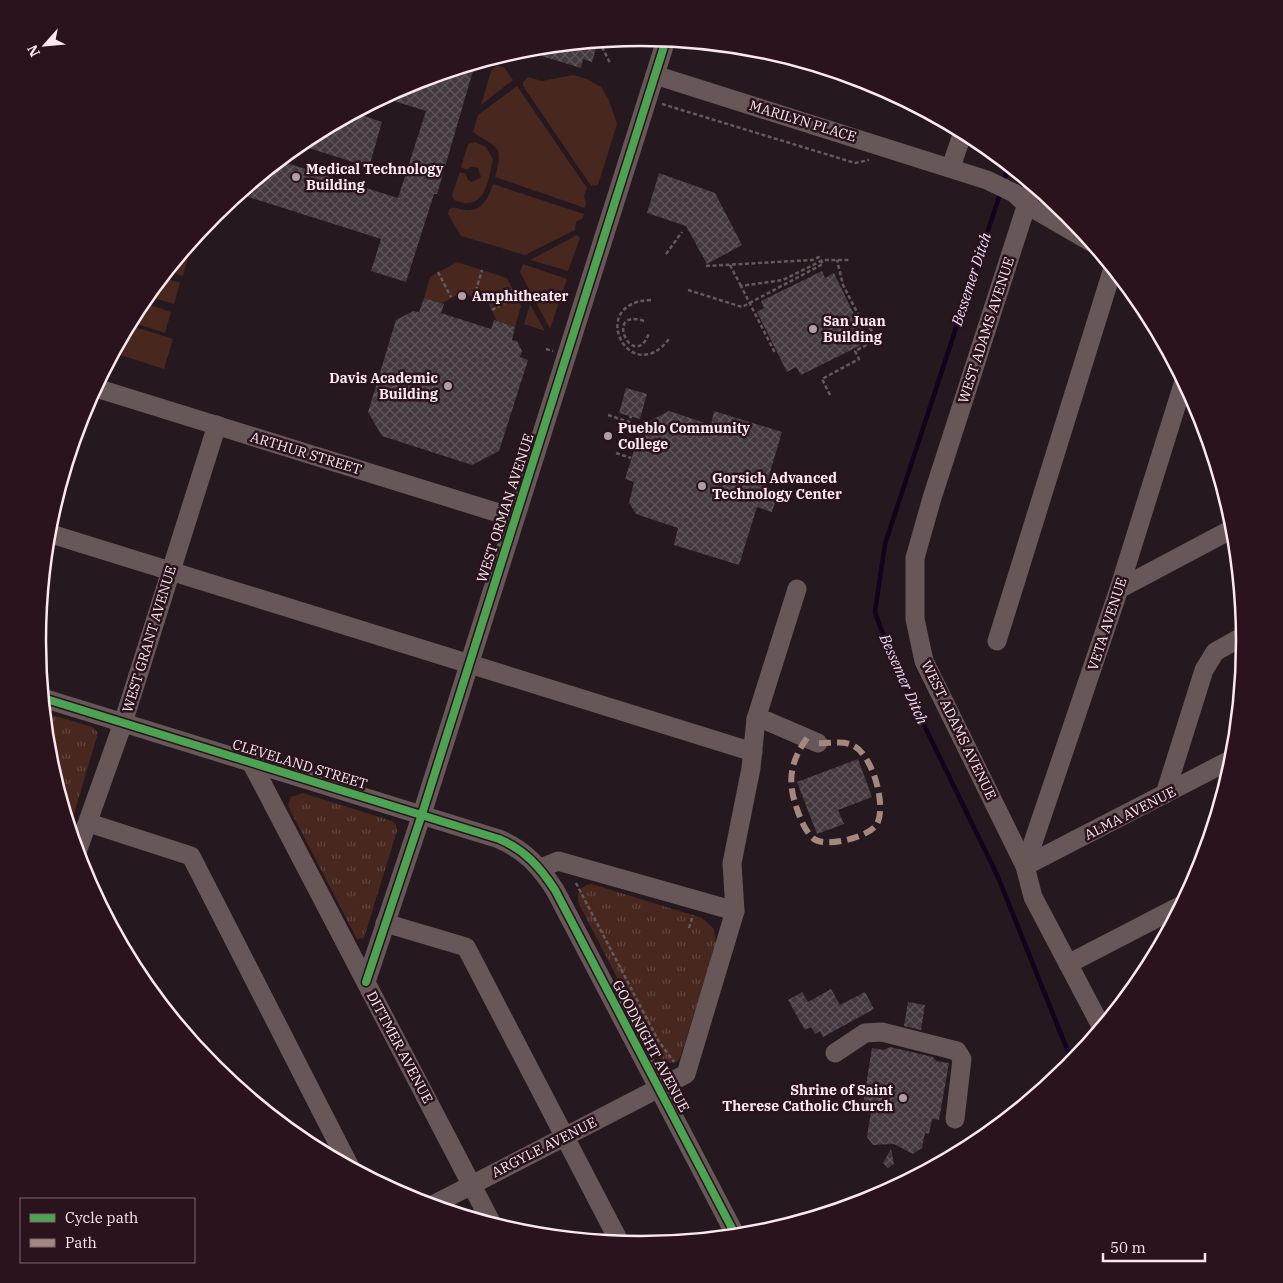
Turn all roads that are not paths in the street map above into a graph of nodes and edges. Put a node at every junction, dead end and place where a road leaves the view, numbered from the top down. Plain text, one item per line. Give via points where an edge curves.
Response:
1 (664, 47) edge
2 (655, 75) junction
3 (960, 140) edge
4 (951, 167) junction
5 (1029, 190) edge
6 (1020, 199) junction
7 (1070, 229) edge
8 (1111, 275) edge
9 (103, 390) edge
10 (1181, 391) edge
11 (217, 425) junction
12 (515, 518) junction
13 (1226, 532) edge
14 (56, 536) edge
15 (170, 572) junction
16 (797, 589) dead end
17 (1119, 589) junction
18 (1237, 640) edge
19 (997, 641) dead end
20 (469, 665) junction
21 (50, 700) edge
22 (756, 719) junction
23 (123, 723) junction
24 (818, 743) dead end
25 (752, 760) junction
26 (1224, 763) edge
27 (252, 764) junction
28 (1165, 794) junction
29 (422, 814) junction
30 (89, 823) junction
31 (81, 842) edge
32 (1026, 866) junction
33 (541, 868) junction
34 (1172, 910) edge
35 (735, 911) junction
36 (385, 923) junction
37 (1068, 964) junction
38 (366, 982) junction
39 (1099, 1022) edge
40 (835, 1053) dead end
41 (658, 1088) junction
42 (956, 1119) dead end
43 (564, 1136) junction
44 (345, 1158) edge
45 (472, 1185) junction
46 (440, 1201) edge
47 (488, 1216) edge
48 (733, 1230) edge
49 (616, 1236) edge

1 - 2 street, WEST ORMAN AVENUE
2 - 4 street, MARILYN PLACE
2 - 12 street, WEST ORMAN AVENUE
3 - 4 street
4 - 6 street, MARILYN PLACE via 987,180
5 - 6 street, WEST ADAMS AVENUE
6 - 7 street
6 - 32 street, WEST ADAMS AVENUE via 915,558 915,619 924,661
8 - 19 street
9 - 11 street, ARTHUR STREET
10 - 17 street, VETA AVENUE
11 - 12 street, ARTHUR STREET
11 - 15 street, WEST GRANT AVENUE
12 - 20 street, WEST ORMAN AVENUE
13 - 17 street
14 - 15 street
15 - 20 street
15 - 23 street, WEST GRANT AVENUE
16 - 22 street
17 - 32 street, VETA AVENUE
18 - 28 street via 1215,652 1204,670
20 - 25 street
20 - 29 street, WEST ORMAN AVENUE
21 - 23 street, CLEVELAND STREET
22 - 24 street
22 - 25 street
23 - 27 street, CLEVELAND STREET
23 - 30 street, WEST GRANT AVENUE
25 - 35 street via 732,863
26 - 28 street, ALMA AVENUE
27 - 29 street, CLEVELAND STREET
27 - 38 street, DITTMER AVENUE
28 - 32 street, ALMA AVENUE
29 - 33 street, CLEVELAND STREET via 515,845
29 - 36 street, WEST ORMAN AVENUE
30 - 31 street, WEST GRANT AVENUE
30 - 44 street via 190,856
32 - 37 street, WEST ADAMS AVENUE via 1033,897
33 - 35 street via 558,861
33 - 41 street, GOODNIGHT AVENUE via 556,890
34 - 37 street
35 - 41 street via 686,1074
36 - 38 street, WEST ORMAN AVENUE
36 - 43 street via 466,947
37 - 39 street, WEST ADAMS AVENUE
38 - 45 street, DITTMER AVENUE
40 - 42 street via 865,1033 882,1032 957,1051 962,1059
41 - 43 street, ARGYLE AVENUE
41 - 48 street, GOODNIGHT AVENUE
43 - 45 street, ARGYLE AVENUE
43 - 49 street
45 - 46 street, ARGYLE AVENUE
45 - 47 street, DITTMER AVENUE

